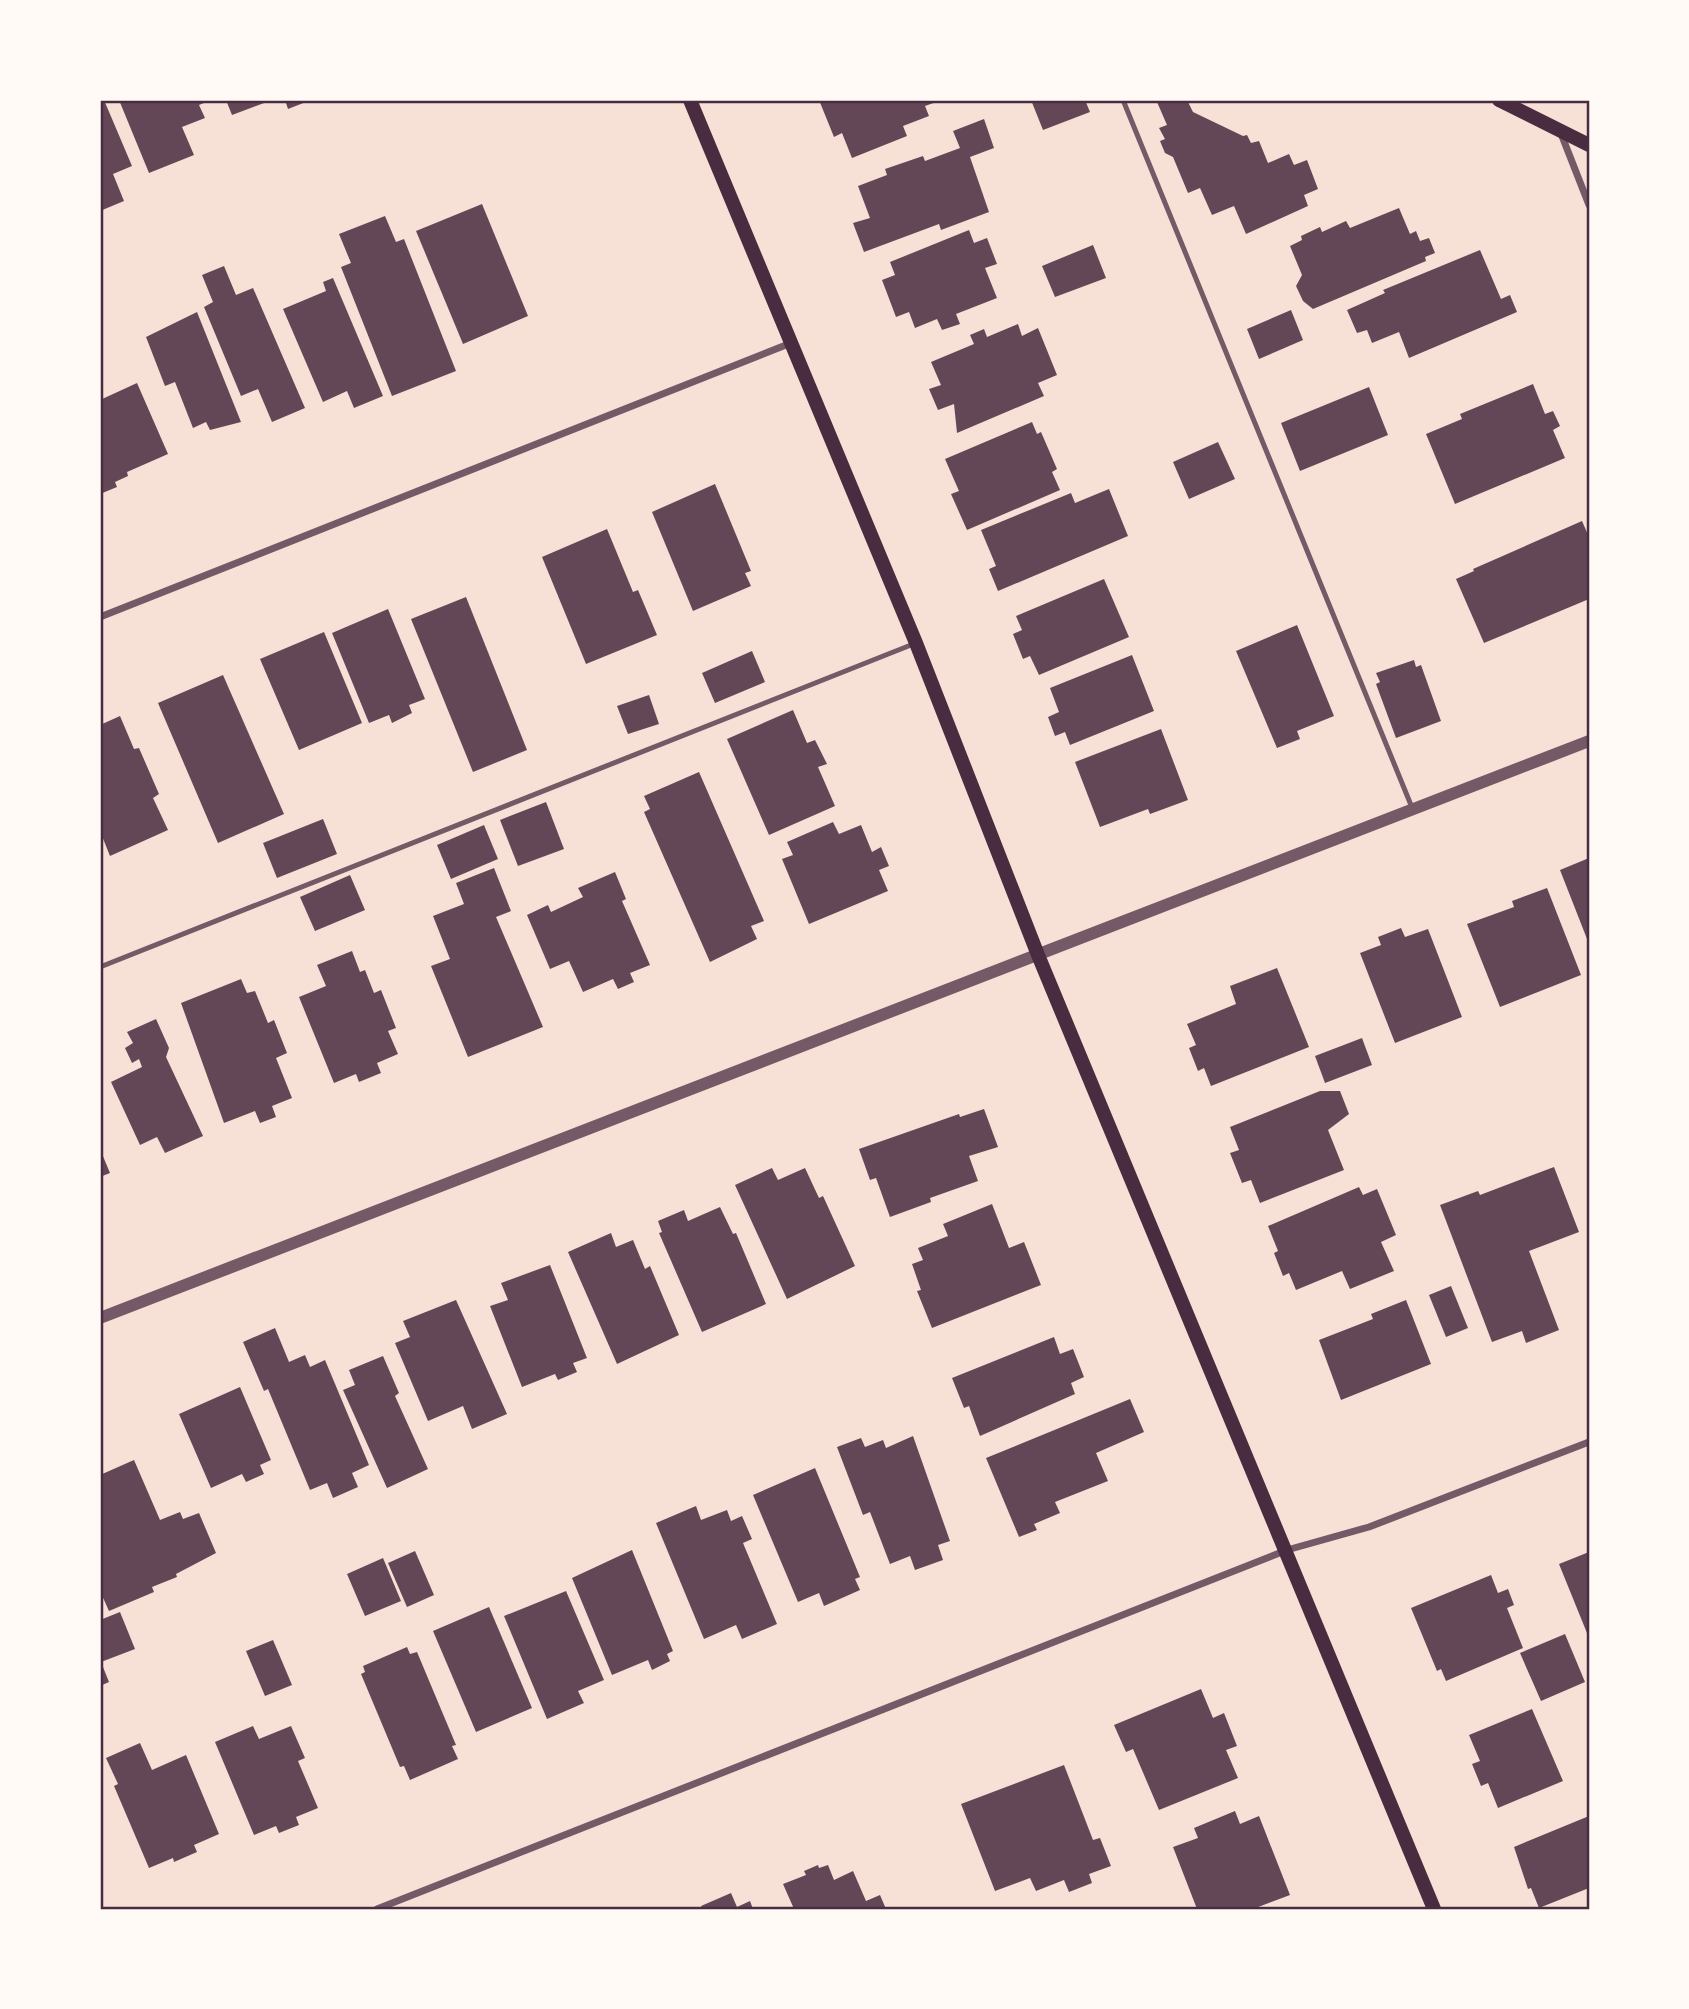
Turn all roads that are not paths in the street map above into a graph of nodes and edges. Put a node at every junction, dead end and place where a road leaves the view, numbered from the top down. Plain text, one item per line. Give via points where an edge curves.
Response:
1 (690, 100) edge
2 (1123, 100) edge
3 (1499, 100) edge
4 (1560, 131) junction
5 (1589, 145) edge
6 (1589, 205) edge
7 (791, 343) junction
8 (100, 617) edge
9 (916, 643) junction
10 (1589, 741) edge
11 (1413, 810) junction
12 (1038, 955) junction
13 (100, 967) edge
14 (100, 1318) edge
15 (1589, 1441) edge
16 (1287, 1550) junction
17 (377, 1909) edge
18 (1434, 1909) edge

1 - 7 main road
2 - 11 lane
3 - 4 main road
4 - 5 main road
4 - 6 street
7 - 8 street
7 - 9 main road
9 - 12 main road
9 - 13 lane
10 - 11 street
11 - 12 street
12 - 14 street
12 - 16 main road
15 - 16 street via 1369,1527
16 - 17 street
16 - 18 main road

